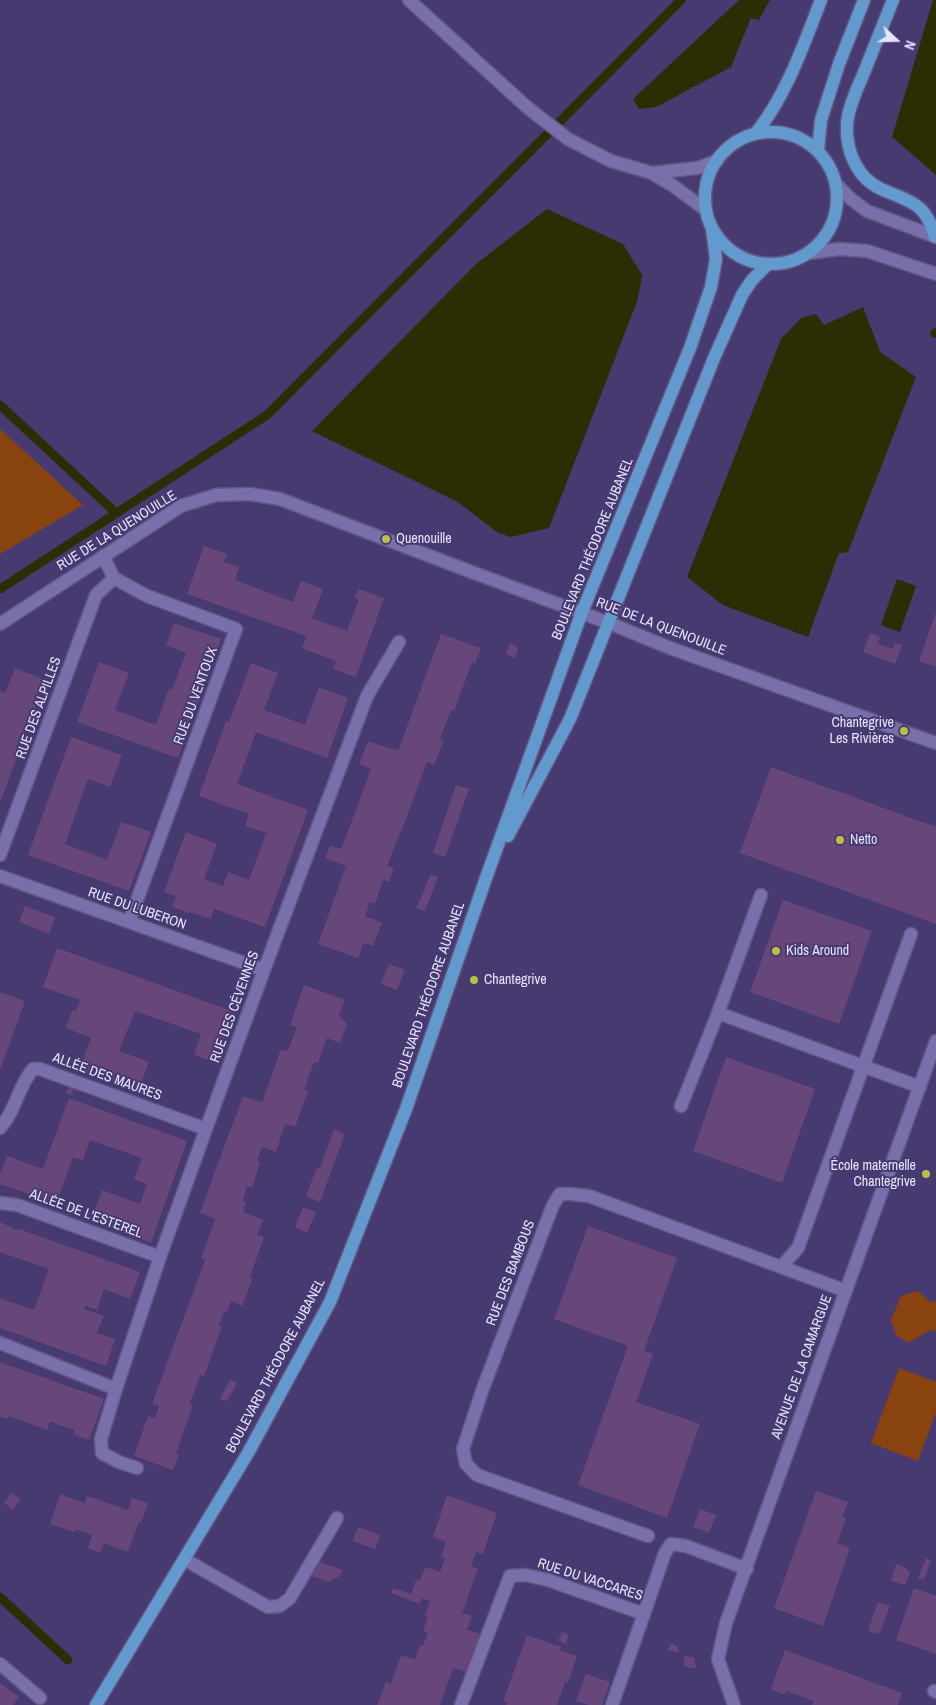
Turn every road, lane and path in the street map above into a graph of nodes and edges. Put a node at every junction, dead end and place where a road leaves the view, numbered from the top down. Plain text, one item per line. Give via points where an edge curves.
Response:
1 (409, 0) edge
2 (821, 0) edge
3 (864, 0) edge
4 (893, 0) edge
5 (756, 133) junction
6 (818, 151) junction
7 (717, 161) junction
8 (652, 173) junction
9 (836, 184) junction
10 (706, 210) junction
11 (712, 229) junction
12 (936, 237) edge
13 (810, 253) junction
14 (767, 265) junction
15 (936, 274) edge
16 (103, 556) junction
17 (114, 578) junction
18 (582, 612) junction
19 (609, 623) junction
20 (0, 624) edge
21 (398, 642) dead end
22 (936, 743) edge
23 (0, 855) edge
24 (0, 876) edge
25 (486, 878) junction
26 (761, 895) dead end
27 (129, 922) junction
28 (911, 934) dead end
29 (264, 970) junction
30 (718, 1013) junction
31 (936, 1041) edge
32 (862, 1066) junction
33 (920, 1087) junction
34 (681, 1106) dead end
35 (0, 1128) edge
36 (206, 1129) junction
37 (0, 1203) edge
38 (160, 1258) junction
39 (781, 1267) junction
40 (846, 1291) junction
41 (0, 1343) edge
42 (116, 1389) junction
43 (137, 1468) dead end
44 (337, 1518) dead end
45 (648, 1536) dead end
46 (184, 1559) junction
47 (747, 1569) junction
48 (644, 1614) junction
49 (0, 1664) edge
50 (40, 1698) dead end
51 (96, 1705) edge
52 (461, 1705) edge
53 (612, 1705) edge
54 (734, 1705) edge

1 - 8 street via 528,108 568,138 611,161
2 - 5 main road via 787,84
3 - 6 main road via 821,120
4 - 12 main road via 855,94 847,124 849,153 860,172 874,186 922,209 931,220
5 - 6 main road via 770,131 796,136
5 - 7 main road via 738,141
6 - 9 main road via 830,166
7 - 8 street via 697,168
7 - 10 main road via 704,190
8 - 10 street
9 - 12 street via 867,211
9 - 13 main road via 834,221 826,237
10 - 11 main road
11 - 14 main road via 735,254
11 - 18 main road, BOULEVARD THÉODORE AUBANEL via 716,259 711,286 690,348
13 - 14 main road via 790,262
13 - 15 street via 839,249 866,251
14 - 19 main road, BOULEVARD THÉODORE AUBANEL via 742,296 714,358
16 - 17 street
16 - 18 street, RUE DE LA QUENOUILLE via 181,506 216,495 250,494 280,499
16 - 20 street, RUE DE LA QUENOUILLE
17 - 23 street, RUE DES ALPILLES via 96,595
17 - 27 street, RUE DU VENTOUX via 147,596 236,629
18 - 19 street, RUE DE LA QUENOUILLE
18 - 25 main road, BOULEVARD THÉODORE AUBANEL
19 - 22 street, RUE DE LA QUENOUILLE
19 - 25 main road, BOULEVARD THÉODORE AUBANEL via 570,719
21 - 29 street, RUE DES CÉVENNES via 367,696
24 - 27 street, RUE DU LUBERON
25 - 46 main road, BOULEVARD THÉODORE AUBANEL via 406,1109 330,1302 248,1453
26 - 30 street
27 - 29 street, RUE DU LUBERON
28 - 32 street
29 - 36 street, RUE DES CÉVENNES
30 - 32 street
30 - 34 street
31 - 33 street, AVENUE DE LA CAMARGUE
32 - 33 street
32 - 39 street via 798,1248
33 - 40 street, AVENUE DE LA CAMARGUE
35 - 36 street, ALLÉE DES MAURES via 8,1119 27,1075 33,1069 40,1069
36 - 38 street, RUE DES CÉVENNES
37 - 38 street, ALLÉE DE L'ESTEREL via 17,1205
38 - 42 street, RUE DES CÉVENNES
39 - 40 street, RUE DES BAMBOUS
39 - 45 street, RUE DES BAMBOUS via 589,1196 560,1194 553,1206 483,1388 463,1449 466,1464 477,1475
40 - 47 street, AVENUE DE LA CAMARGUE
41 - 42 street
42 - 43 street, RUE DES CÉVENNES via 101,1439 102,1454
44 - 46 street via 290,1598 280,1606 268,1606
46 - 51 main road, BOULEVARD THÉODORE AUBANEL
47 - 48 street, RUE DU VACCARES via 686,1546 671,1544
47 - 54 street, AVENUE DE LA CAMARGUE via 726,1624 718,1659
48 - 52 street, RUE DU VACCARES via 548,1580 525,1575 510,1576
48 - 53 street
49 - 50 street

